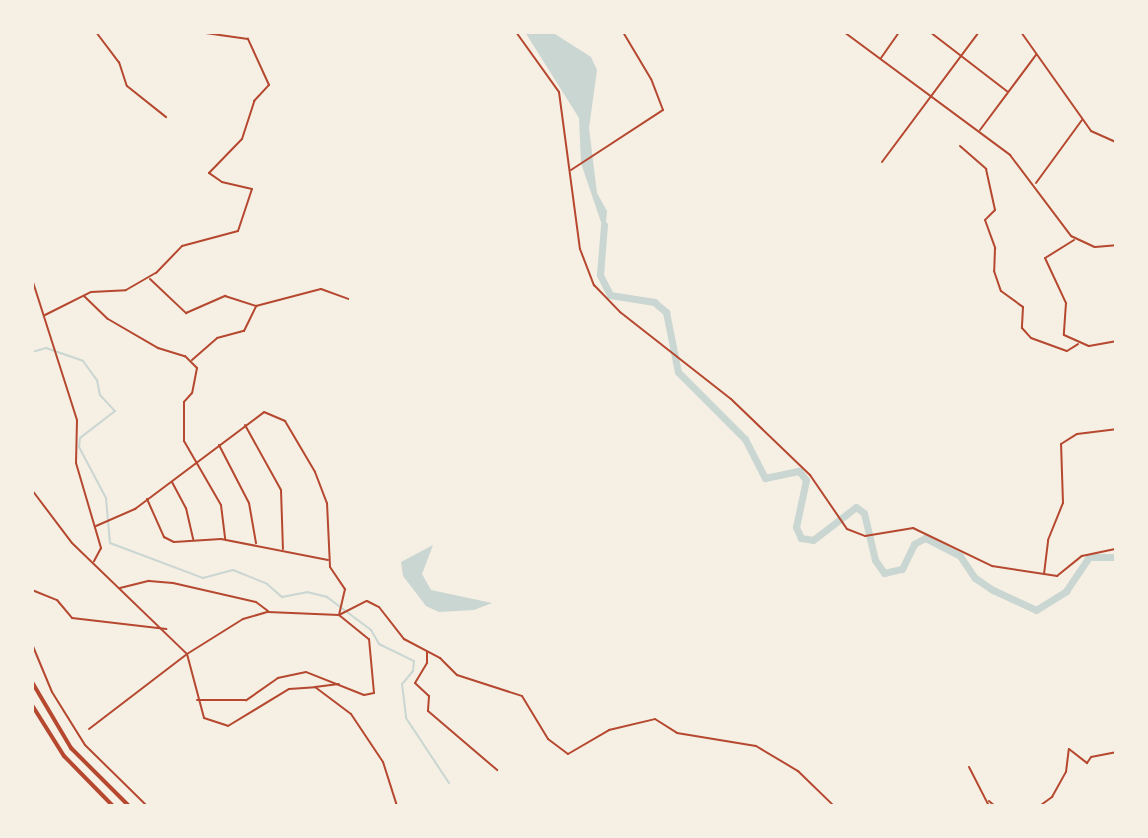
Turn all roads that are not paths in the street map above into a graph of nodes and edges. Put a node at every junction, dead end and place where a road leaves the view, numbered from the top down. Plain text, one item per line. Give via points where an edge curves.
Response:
1 (96, 32) edge
2 (198, 32) edge
3 (516, 32) edge
4 (623, 32) edge
5 (844, 32) edge
6 (899, 32) edge
7 (930, 32) edge
8 (979, 32) edge
9 (1021, 32) edge
10 (1037, 54) junction
11 (961, 55) junction
12 (880, 59) junction
13 (1008, 92) junction
14 (932, 95) junction
15 (166, 117) dead end
16 (1082, 120) junction
17 (979, 131) junction
18 (1116, 142) edge
19 (960, 146) dead end
20 (882, 162) dead end
21 (571, 170) junction
22 (1035, 183) junction
23 (1075, 239) junction
24 (1116, 245) edge
25 (149, 278) junction
26 (32, 279) edge
27 (83, 295) junction
28 (348, 299) dead end
29 (256, 306) junction
30 (45, 315) junction
31 (1116, 341) edge
32 (1078, 344) junction
33 (191, 360) junction
34 (245, 425) junction
35 (1116, 429) edge
36 (219, 445) junction
37 (199, 461) junction
38 (172, 481) junction
39 (32, 490) edge
40 (147, 498) junction
41 (96, 526) junction
42 (225, 539) junction
43 (193, 541) junction
44 (256, 544) junction
45 (1116, 549) edge
46 (284, 550) junction
47 (329, 560) junction
48 (93, 562) junction
49 (1043, 575) junction
50 (120, 588) junction
51 (32, 590) edge
52 (268, 612) junction
53 (339, 615) junction
54 (166, 629) junction
55 (32, 644) edge
56 (426, 651) junction
57 (187, 654) junction
58 (32, 682) edge
59 (340, 684) junction
60 (315, 687) junction
61 (197, 700) junction
62 (32, 705) edge
63 (89, 729) dead end
64 (1116, 752) edge
65 (969, 767) dead end
66 (497, 770) dead end
67 (988, 801) junction
68 (1041, 805) edge
69 (113, 806) edge
70 (129, 806) edge
71 (147, 806) edge
72 (397, 806) edge
73 (834, 806) edge
74 (989, 806) edge
75 (995, 806) edge

1 - 15 street via 119,62 127,86
2 - 25 street via 248,39 269,85 254,101 242,139 209,173 252,189 238,231 182,246
3 - 21 street via 559,92
4 - 21 street via 663,110
5 - 12 street
6 - 12 street
7 - 11 street
8 - 11 street
9 - 10 street
10 - 13 street
10 - 16 street
11 - 13 street
11 - 14 street
12 - 14 street
13 - 17 street
14 - 17 street
14 - 20 street
16 - 18 street via 1096,135
16 - 22 street
17 - 22 street
19 - 32 street via 986,169 995,210 985,220 995,248 994,271 1001,291 1023,307 1022,328 1031,338 1067,351
21 - 49 street via 580,249 594,285 801,466 842,523 865,536 913,528 992,566
22 - 23 street
23 - 24 street via 1095,247
23 - 32 street via 1045,258 1066,303 1064,335
25 - 27 street via 126,290
25 - 29 street via 186,313 218,297 241,298
26 - 30 street
27 - 30 street
27 - 33 street via 108,319 146,342
28 - 29 street via 321,289
29 - 33 street via 244,331 217,338
30 - 41 street via 73,403 76,463
31 - 32 street via 1096,347
33 - 37 street via 198,370 184,402 184,441
34 - 36 street
34 - 46 street via 281,490
34 - 47 street via 269,411 285,421 324,490
35 - 49 street via 1077,434 1061,444 1063,503 1048,540
36 - 37 street
36 - 44 street via 244,490
37 - 38 street
37 - 42 street via 221,505
38 - 40 street
38 - 43 street via 186,508
39 - 48 street
40 - 41 street
40 - 43 street via 164,537
41 - 48 street via 101,548
42 - 43 street
42 - 44 street
44 - 46 street
45 - 49 street via 1082,556 1065,574
46 - 47 street
47 - 53 street via 345,589
48 - 50 street
50 - 52 street via 149,581 173,583 256,602
50 - 54 street
51 - 54 street via 57,600 72,618
52 - 53 street
52 - 57 street via 243,619
53 - 56 street via 361,603 374,603 404,639
53 - 59 street via 369,639 375,688 369,696
54 - 57 street
55 - 71 street via 52,692 85,745
56 - 66 street via 427,663 415,683 429,696 428,711
56 - 73 street via 457,675 522,696 548,739 568,754 609,730 655,719 677,733 756,746 798,771
57 - 61 street
57 - 63 street
58 - 70 highway via 71,748
59 - 60 street
59 - 61 street via 306,672 278,678 246,700
60 - 61 street via 289,689 228,726 204,718
60 - 72 street via 351,714 383,762
62 - 69 highway via 71,764
64 - 68 street via 1091,757 1087,763 1069,749 1066,772 1054,795
65 - 67 street
67 - 74 street
67 - 75 street

